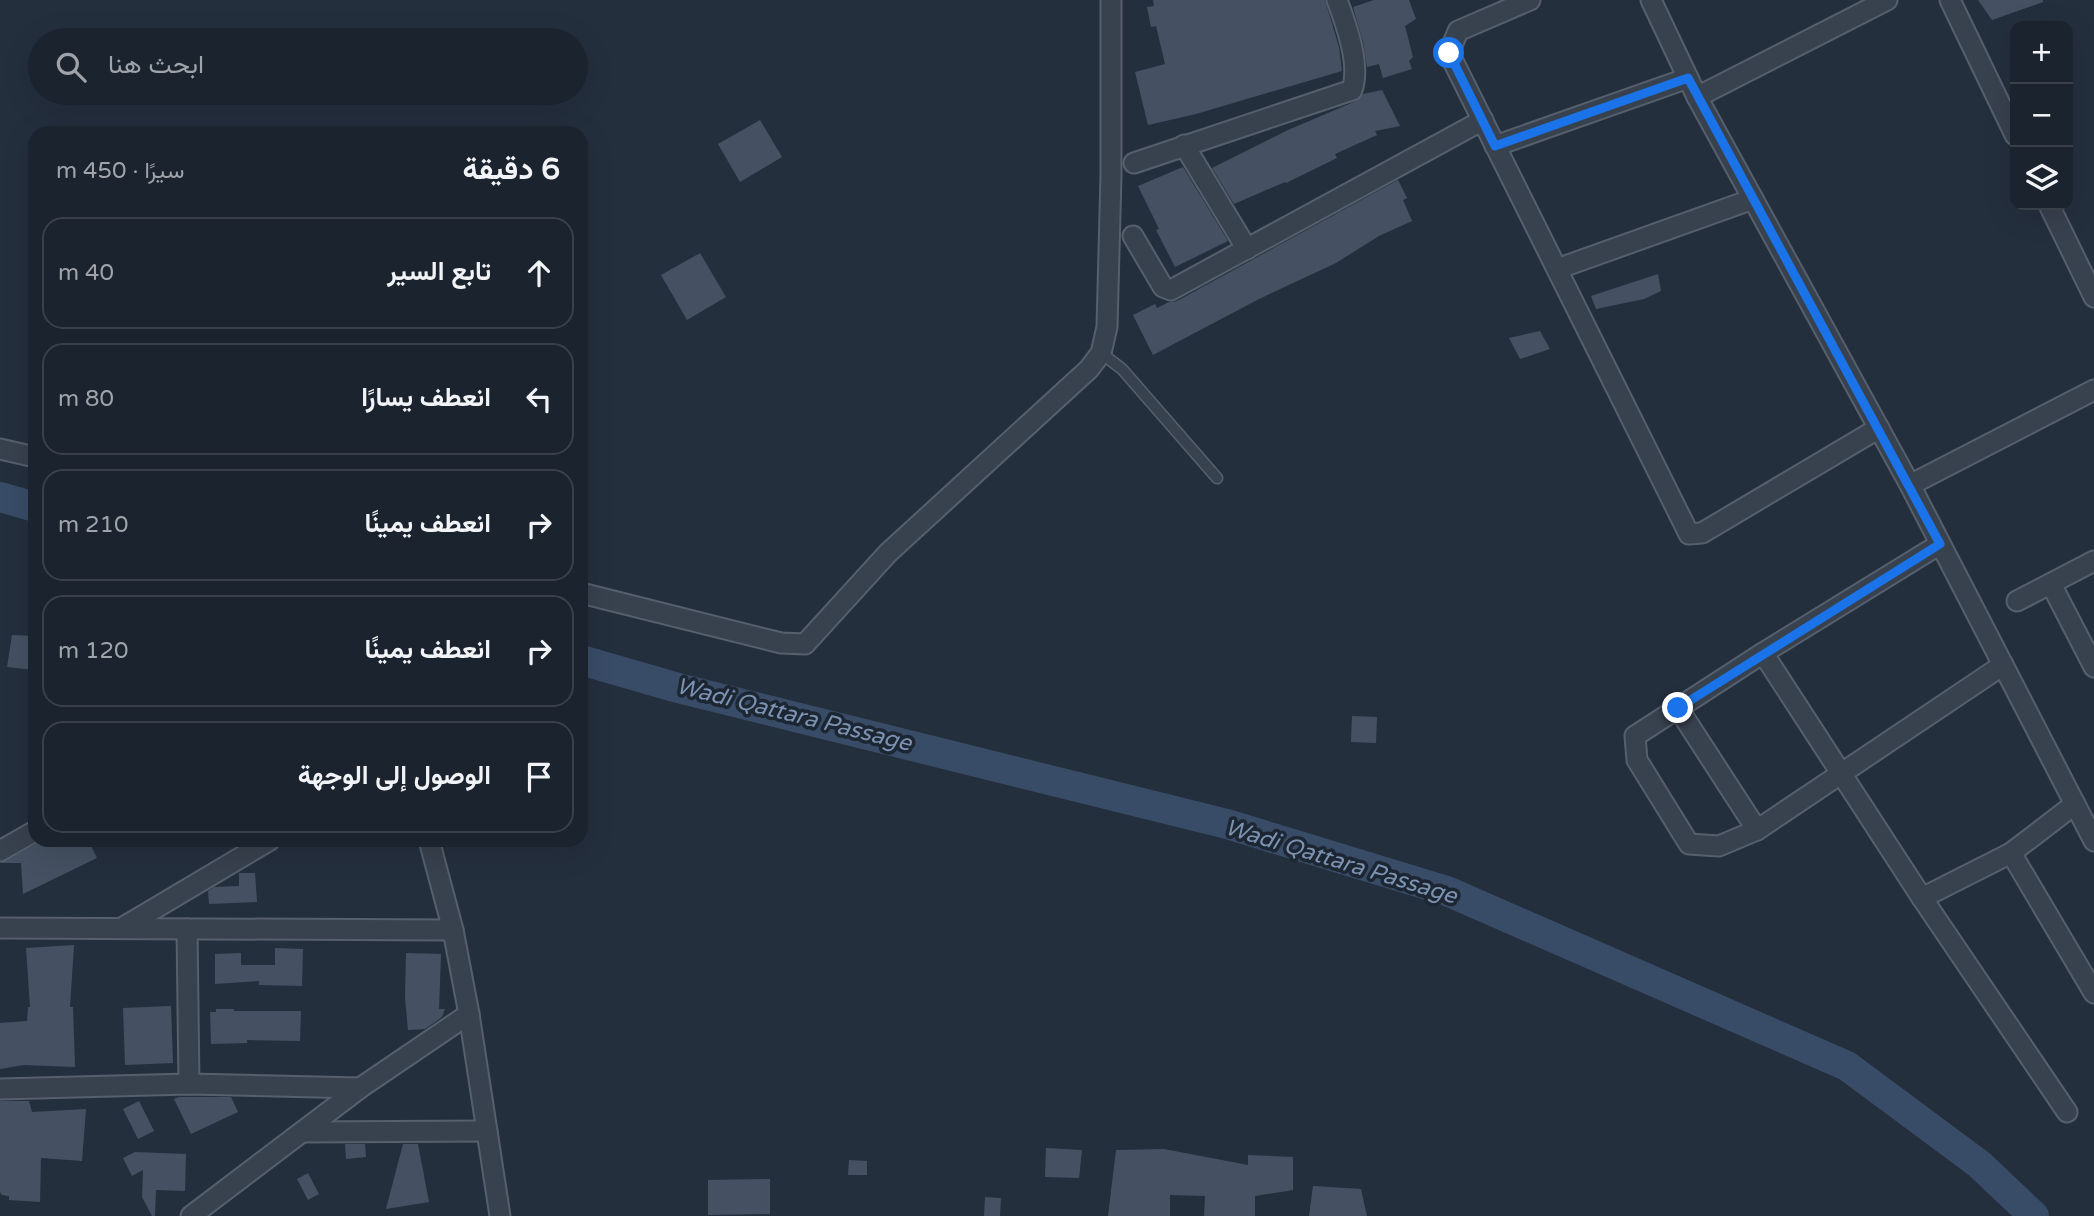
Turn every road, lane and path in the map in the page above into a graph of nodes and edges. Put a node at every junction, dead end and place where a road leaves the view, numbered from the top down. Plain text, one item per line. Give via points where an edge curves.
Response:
1 (1111, 0) edge
2 (1337, 0) edge
3 (1530, 0) edge
4 (1651, 0) edge
5 (1950, 0) edge
6 (1885, 1) edge
7 (1501, 6) edge
8 (1688, 78) junction
9 (1697, 97) junction
10 (1483, 120) junction
11 (2010, 125) edge
12 (1184, 145) junction
13 (1495, 146) junction
14 (1134, 163) dead end
15 (1753, 199) junction
16 (2051, 210) edge
17 (1133, 236) dead end
18 (1247, 248) junction
19 (1557, 269) junction
20 (2094, 297) edge
21 (1101, 353) junction
22 (2094, 390) edge
23 (1878, 428) junction
24 (0, 449) edge
25 (28, 455) edge
26 (1217, 478) dead end
27 (1910, 485) junction
28 (1940, 544) junction
29 (2094, 561) edge
30 (2051, 584) junction
31 (588, 595) edge
32 (2017, 601) dead end
33 (1763, 653) junction
34 (2003, 665) junction
35 (2094, 667) edge
36 (1678, 708) junction
37 (1841, 772) junction
38 (2075, 804) junction
39 (1757, 830) junction
40 (28, 835) edge
41 (2094, 841) edge
42 (258, 847) edge
43 (431, 847) edge
44 (0, 851) edge
45 (2011, 853) junction
46 (1922, 898) junction
47 (0, 928) edge
48 (121, 928) junction
49 (187, 929) junction
50 (453, 930) junction
51 (2094, 993) edge
52 (469, 1014) junction
53 (189, 1084) junction
54 (359, 1088) junction
55 (0, 1089) edge
56 (2067, 1112) dead end
57 (486, 1131) junction
58 (302, 1132) junction
59 (191, 1216) edge
60 (500, 1216) edge

1 - 21 street via 1107,327
2 - 12 street via 1357,77 1352,90
3 - 7 street
4 - 8 street
5 - 11 street
6 - 9 street
7 - 10 street via 1458,31 1449,53
8 - 9 street
8 - 13 street
9 - 15 street
10 - 13 street
10 - 18 street
12 - 14 street
12 - 18 street
13 - 19 street
15 - 19 street
15 - 23 street
16 - 20 street
17 - 18 street via 1163,287 1171,290
19 - 23 street via 1689,534 1702,533
21 - 26 lane via 1122,369
21 - 31 street via 888,553 805,644 781,643
22 - 27 street
23 - 27 street
24 - 25 street
27 - 28 street
28 - 33 street
28 - 34 street
29 - 30 street
30 - 32 street
30 - 35 street
33 - 36 street
33 - 37 street
34 - 37 street
34 - 38 street
36 - 39 street
36 - 39 street via 1635,736 1637,760 1689,844 1718,846
37 - 39 street
37 - 46 street
38 - 41 street
38 - 45 street
40 - 44 street
42 - 48 street
43 - 50 street
45 - 46 street
45 - 51 street
46 - 56 street
47 - 48 street
48 - 49 street
49 - 50 street
49 - 53 street
50 - 52 street
52 - 54 street
52 - 57 street
53 - 54 street
53 - 55 street
54 - 58 street
57 - 58 street
57 - 60 street
58 - 59 street

